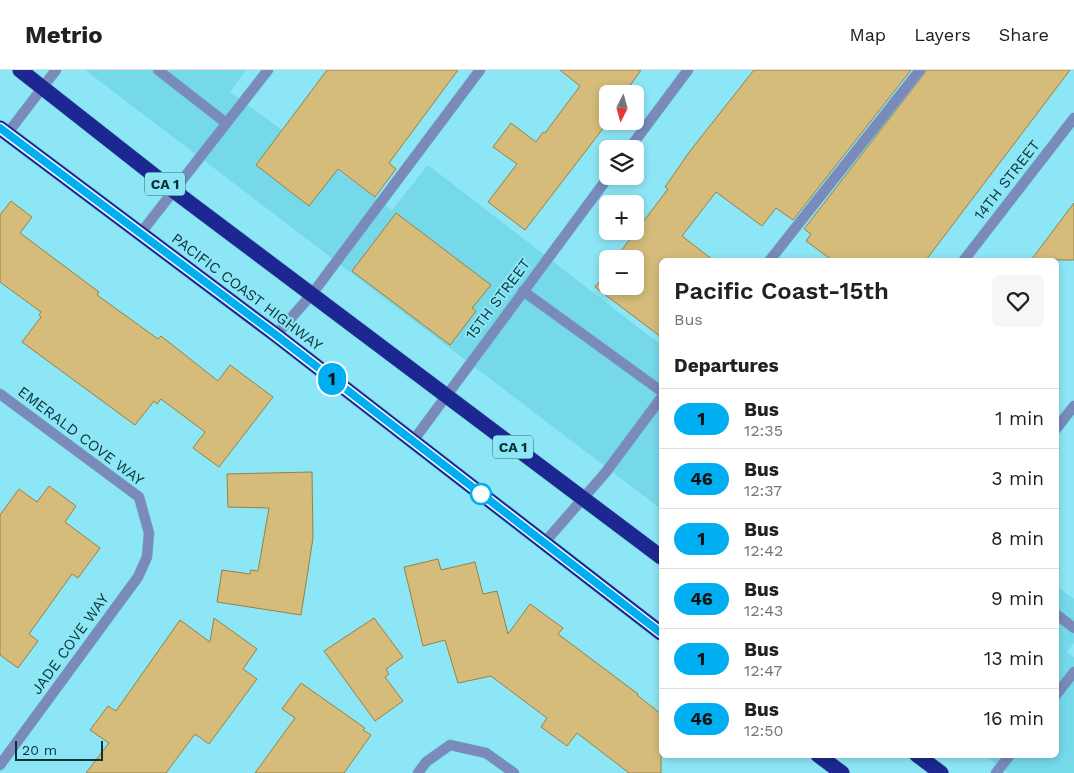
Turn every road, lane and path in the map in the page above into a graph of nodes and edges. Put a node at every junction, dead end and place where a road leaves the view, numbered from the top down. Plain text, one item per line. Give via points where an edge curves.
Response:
1 (20, 70) edge
2 (56, 70) edge
3 (158, 70) edge
4 (268, 70) edge
5 (480, 70) edge
6 (688, 70) edge
7 (920, 70) edge
8 (43, 87) junction
9 (1074, 118) edge
10 (226, 123) junction
11 (4, 131) edge
12 (637, 140) edge
13 (602, 185) edge
14 (174, 191) junction
15 (140, 234) junction
16 (772, 258) edge
17 (966, 258) edge
18 (524, 290) junction
19 (312, 294) junction
20 (276, 335) junction
21 (659, 390) edge
22 (0, 394) edge
23 (444, 396) junction
24 (659, 401) edge
25 (1074, 406) edge
26 (1059, 425) edge
27 (413, 441) junction
28 (582, 499) junction
29 (149, 533) joint
30 (545, 542) junction
31 (659, 556) edge
32 (1059, 616) edge
33 (1074, 628) edge
34 (659, 631) edge
35 (1074, 672) edge
36 (1059, 691) edge
37 (822, 758) edge
38 (921, 758) edge
39 (1008, 758) edge
40 (0, 765) edge
41 (418, 773) edge
42 (514, 773) edge
43 (842, 773) edge
44 (941, 773) edge
45 (996, 773) edge

1 - 8 highway, CA 1
2 - 8 street
3 - 10 street
4 - 10 street
5 - 19 street
6 - 12 street
7 - 16 street
8 - 11 street
8 - 14 highway, CA 1
9 - 17 street, 14TH STREET
10 - 14 street
11 - 15 highway, PACIFIC COAST HIGHWAY
13 - 18 street, 15TH STREET
14 - 15 street
14 - 19 highway, CA 1
15 - 20 highway, PACIFIC COAST HIGHWAY
18 - 21 street
18 - 23 street, 15TH STREET
19 - 20 street
19 - 23 highway, CA 1
20 - 27 highway, PACIFIC COAST HIGHWAY
22 - 29 street, EMERALD COVE WAY via 139,497
23 - 27 street, 15TH STREET
23 - 28 highway, CA 1
24 - 28 street
25 - 26 street
27 - 30 highway, PACIFIC COAST HIGHWAY
28 - 30 street
28 - 31 highway, CA 1
29 - 40 street, JADE COVE WAY via 147,557 138,577
30 - 34 highway, PACIFIC COAST HIGHWAY
32 - 33 street
35 - 36 street
37 - 43 highway
38 - 44 highway
39 - 45 street
41 - 42 street via 426,762 450,745 486,752

